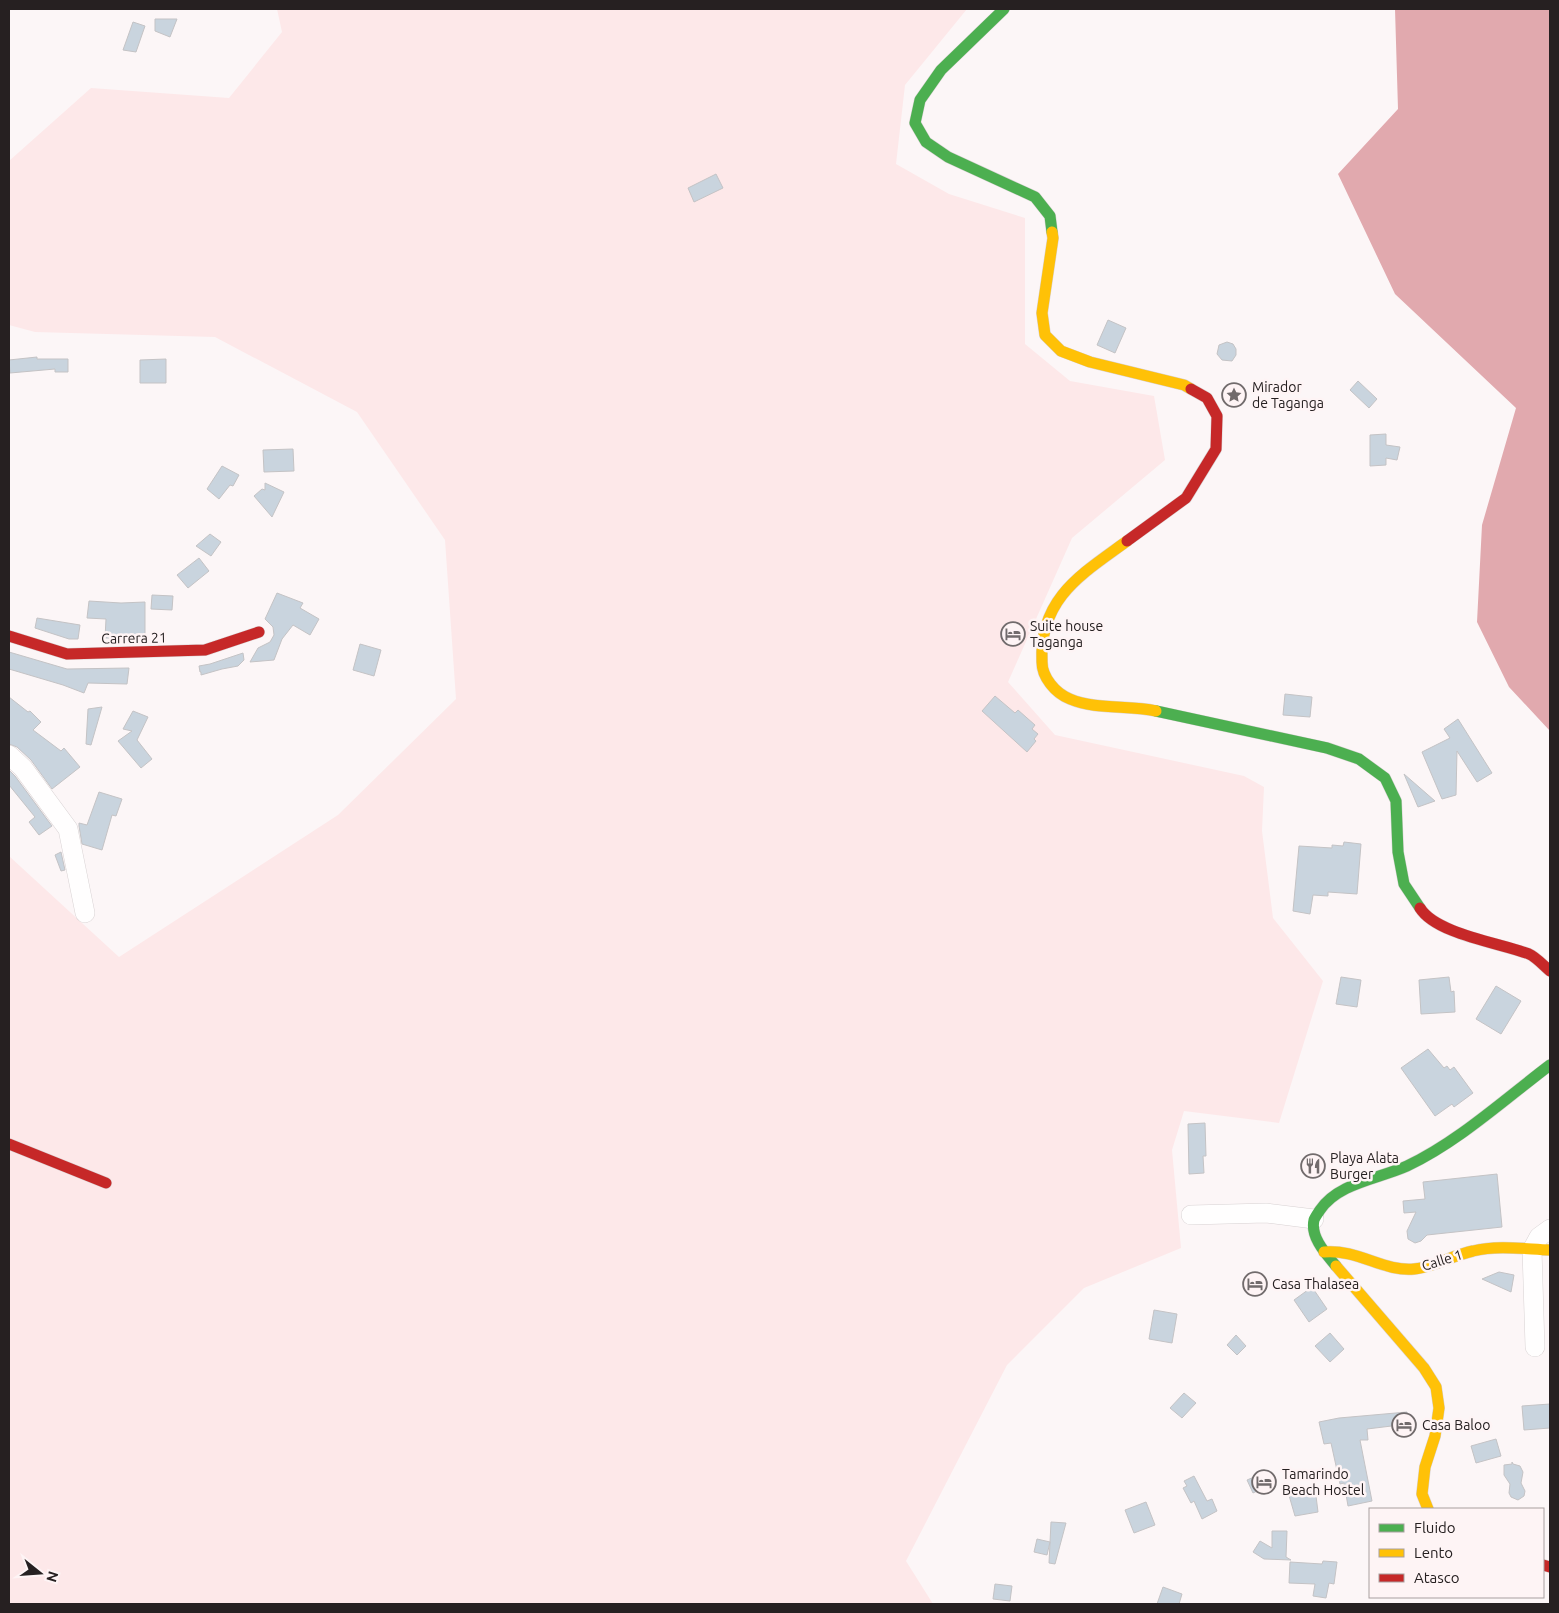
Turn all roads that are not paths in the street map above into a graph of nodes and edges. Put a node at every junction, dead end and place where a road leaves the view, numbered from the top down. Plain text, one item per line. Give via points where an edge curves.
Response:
1 (1004, 9) edge
2 (259, 632) dead end
3 (9, 636) edge
4 (9, 756) edge
5 (85, 913) dead end
6 (1550, 971) edge
7 (1550, 1065) edge
8 (9, 1144) edge
9 (106, 1183) dead end
10 (1191, 1215) dead end
11 (1314, 1219) junction
12 (1550, 1229) edge
13 (1541, 1250) edge
14 (1324, 1252) junction
15 (1535, 1347) dead end
16 (1428, 1508) edge

1 - 6 street via 941,70 920,100 915,123 926,142 948,157 1035,197 1050,216 1053,238 1042,313 1045,335 1061,351 1090,362 1184,385 1207,398 1217,416 1216,449 1186,498 1082,574 1060,596 1047,620 1041,646 1042,670 1053,688 1068,699 1144,708 1327,748 1359,759 1385,778 1396,801 1398,852 1404,884 1424,915 1453,931 1531,955
2 - 3 street, Carrera 21 via 205,650 67,654
4 - 5 street via 23,768 68,829
7 - 11 street via 1452,1140 1407,1166 1343,1190 1326,1201
8 - 9 street
10 - 11 street via 1266,1213
11 - 14 street via 1314,1233
12 - 13 street via 1539,1237
13 - 14 street, Calle 1 via 1474,1250 1414,1269 1396,1268 1344,1251
13 - 15 street
14 - 16 street via 1424,1368 1436,1387 1439,1408 1422,1494

